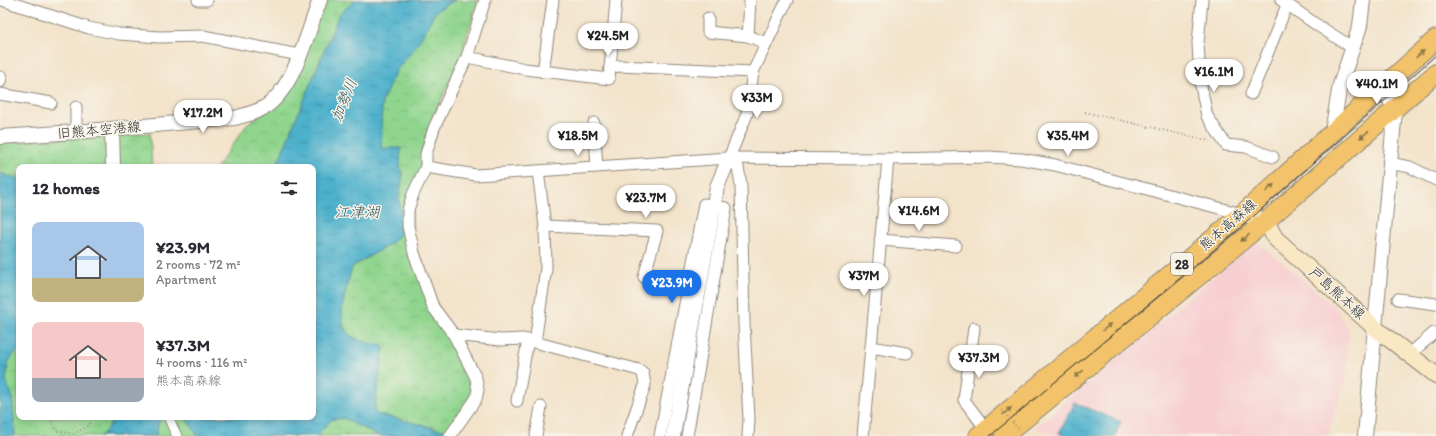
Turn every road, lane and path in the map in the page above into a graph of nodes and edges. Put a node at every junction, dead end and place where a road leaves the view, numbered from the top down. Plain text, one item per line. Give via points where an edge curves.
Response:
1 (2, 0) edge
2 (198, 0) edge
3 (207, 0) edge
4 (320, 0) edge
5 (485, 0) edge
6 (553, 0) edge
7 (616, 0) edge
8 (750, 0) edge
9 (787, 0) edge
10 (1202, 0) edge
11 (1363, 0) edge
12 (1284, 2) edge
13 (708, 18) dead end
14 (748, 36) junction
15 (1436, 39) edge
16 (766, 43) junction
17 (1353, 48) junction
18 (299, 54) junction
19 (467, 57) junction
20 (610, 68) junction
21 (543, 72) junction
22 (753, 72) junction
23 (1436, 73) edge
24 (1383, 87) junction
25 (0, 94) edge
26 (1250, 94) dead end
27 (50, 103) dead end
28 (76, 107) dead end
29 (1395, 110) junction
30 (1085, 112) dead end
31 (594, 123) dead end
32 (112, 129) junction
33 (76, 132) junction
34 (1332, 132) junction
35 (0, 137) edge
36 (1226, 145) junction
37 (1273, 157) dead end
38 (729, 158) junction
39 (888, 159) junction
40 (1390, 163) junction
41 (113, 164) edge
42 (597, 167) junction
43 (426, 168) junction
44 (538, 171) junction
45 (1436, 180) edge
46 (714, 206) junction
47 (1242, 214) junction
48 (1266, 221) junction
49 (545, 226) junction
50 (880, 240) junction
51 (956, 246) dead end
52 (687, 285) junction
53 (1398, 299) dead end
54 (1436, 304) edge
55 (974, 328) dead end
56 (1375, 328) junction
57 (1436, 333) edge
58 (454, 335) junction
59 (532, 341) junction
60 (871, 347) junction
61 (907, 353) dead end
62 (1410, 354) junction
63 (1436, 374) edge
64 (517, 401) dead end
65 (541, 407) dead end
66 (1002, 410) dead end
67 (52, 420) edge
68 (91, 420) edge
69 (169, 420) edge
70 (982, 432) edge
71 (1012, 434) edge
72 (452, 435) edge
73 (177, 436) edge
74 (536, 436) edge
75 (627, 436) edge
76 (660, 436) edge
77 (673, 436) edge
78 (687, 436) edge
79 (748, 436) edge
80 (863, 436) edge
81 (1365, 436) edge

1 - 18 street via 62,20 119,34 159,37 203,36
2 - 3 street
4 - 18 street, 旧熊本空港線
5 - 19 street
6 - 21 street
7 - 20 street
8 - 14 street
9 - 16 street
10 - 36 street via 1198,43 1200,81 1207,116
11 - 17 street via 1360,26
12 - 17 street
12 - 26 street
13 - 14 street via 708,32
14 - 16 street
24 -> 15 main road, 熊本高森線 / 28
16 - 22 street
17 - 34 street via 1340,85
18 - 32 street, 旧熊本空港線 via 291,77 283,90 266,107 252,113 234,118
19 - 21 street
19 - 43 street via 434,128 426,154
20 - 21 street via 609,80
20 - 22 street via 619,66
22 - 38 street via 747,114
23 - 29 main road, 熊本高森線 / 28
24 - 29 street
24 - 34 main road, 熊本高森線 / 28
25 - 27 street
28 - 33 street
29 - 40 street
29 -> 48 main road, 熊本高森線 / 28 via 1338,156
30 - 36 path
31 - 42 street
32 - 33 street, 旧熊本空港線
32 - 41 street
33 - 35 street, 旧熊本空港線
47 -> 34 main road, 熊本高森線 / 28
36 - 37 street via 1246,147
38 - 39 street
38 - 42 street
38 - 46 street via 717,187
38 - 79 street via 738,167 741,185
39 - 47 street via 1021,159 1055,165
39 - 50 street
40 - 45 street via 1410,167
40 - 56 street
42 - 44 street
43 - 44 street via 476,175
43 - 58 street via 410,205 408,226 414,253 433,307
44 - 49 street
46 - 52 street via 704,204
46 - 77 street
46 - 78 street via 726,208
47 - 48 main road
70 -> 47 main road, 熊本高森線 / 28
48 - 56 main road, 戸島熊本線 via 1275,238
48 -> 71 main road, 熊本高森線 / 28
49 - 52 street via 657,231 644,277
49 - 59 street via 546,268
50 - 51 street
50 - 60 street
52 - 76 street
53 - 54 street
55 - 70 street via 964,400
56 - 62 main road, 戸島熊本線
56 - 81 street
57 - 62 street
58 - 59 street
58 - 72 street via 476,378 478,390 476,399
59 - 64 street
59 - 75 street via 643,373 645,385
60 - 61 street
60 - 80 street
62 - 63 main road, 戸島熊本線
65 - 74 street
66 - 71 path, bridge
67 - 68 path via 57,431 73,434 89,426
69 - 73 street

